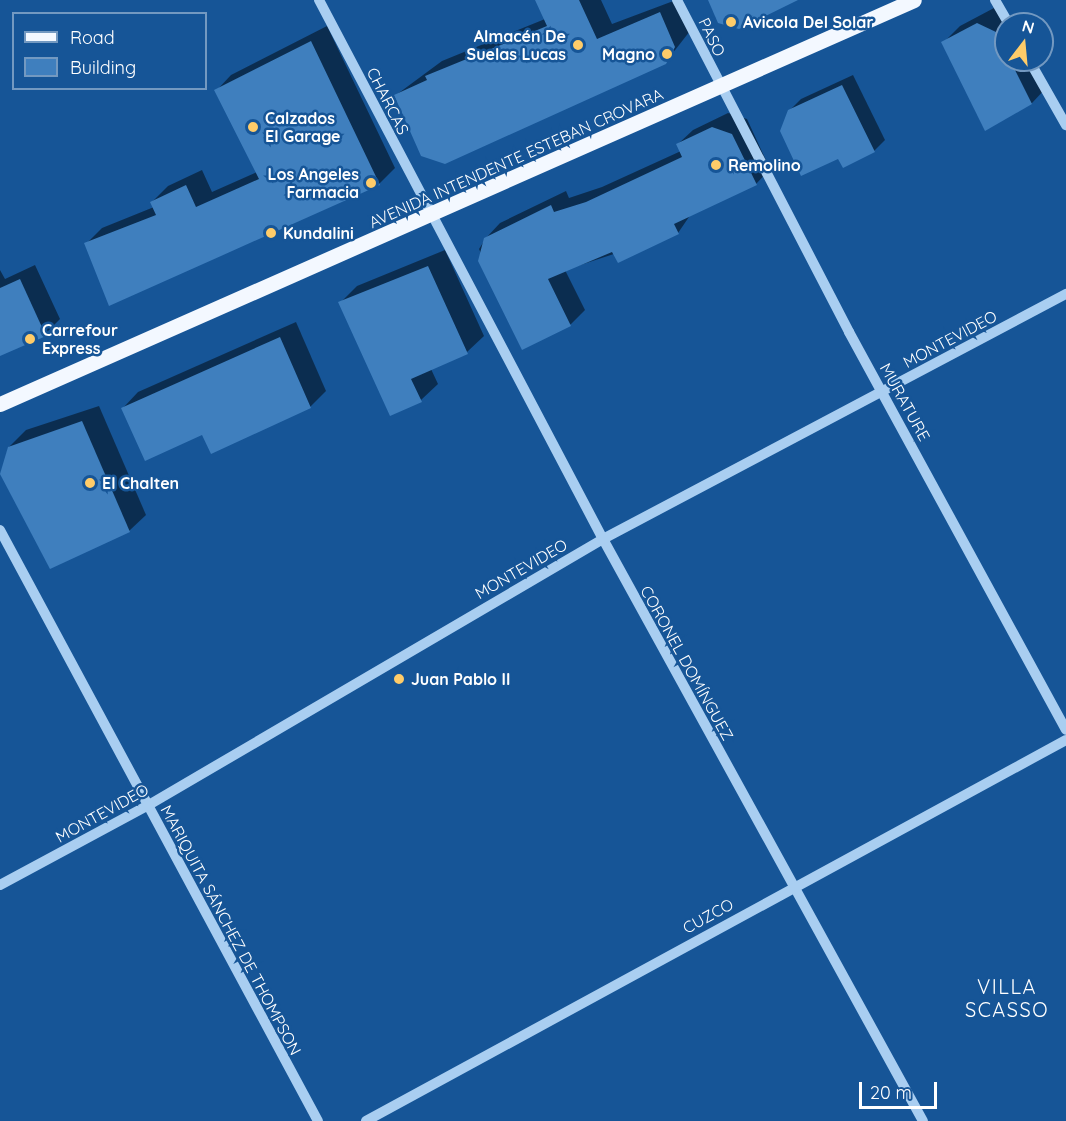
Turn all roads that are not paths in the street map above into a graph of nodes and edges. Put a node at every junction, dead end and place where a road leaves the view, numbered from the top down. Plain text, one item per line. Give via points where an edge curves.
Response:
1 (319, 0) edge
2 (676, 0) edge
3 (914, 0) edge
4 (1036, 72) edge
5 (720, 87) junction
6 (1066, 125) edge
7 (431, 215) junction
8 (1066, 294) edge
9 (882, 393) junction
10 (0, 404) edge
11 (0, 530) edge
12 (603, 539) junction
13 (1066, 730) edge
14 (1066, 740) edge
15 (147, 806) junction
16 (0, 885) edge
17 (792, 887) junction
18 (318, 1121) edge
19 (366, 1121) edge
20 (923, 1121) edge

1 - 7 street, CHARCAS
2 - 5 street, PASO
3 - 5 main road, AVENIDA INTENDENTE ESTEBAN CROVARA
4 - 6 street
5 - 7 main road, AVENIDA INTENDENTE ESTEBAN CROVARA
5 - 9 street, MURATURE
7 - 10 main road, AVENIDA INTENDENTE ESTEBAN CROVARA
7 - 12 street, CORONEL DOMÍNGUEZ
8 - 9 street, MONTEVIDEO
9 - 12 street, MONTEVIDEO
9 - 13 street, MURATURE
11 - 15 street, MARIQUITA SÁNCHEZ DE THOMPSON
12 - 15 street, MONTEVIDEO
12 - 17 street, CORONEL DOMÍNGUEZ
14 - 17 street, CUZCO
15 - 16 street, MONTEVIDEO
15 - 18 street, MARIQUITA SÁNCHEZ DE THOMPSON
17 - 19 street, CUZCO
17 - 20 street, CORONEL DOMÍNGUEZ

